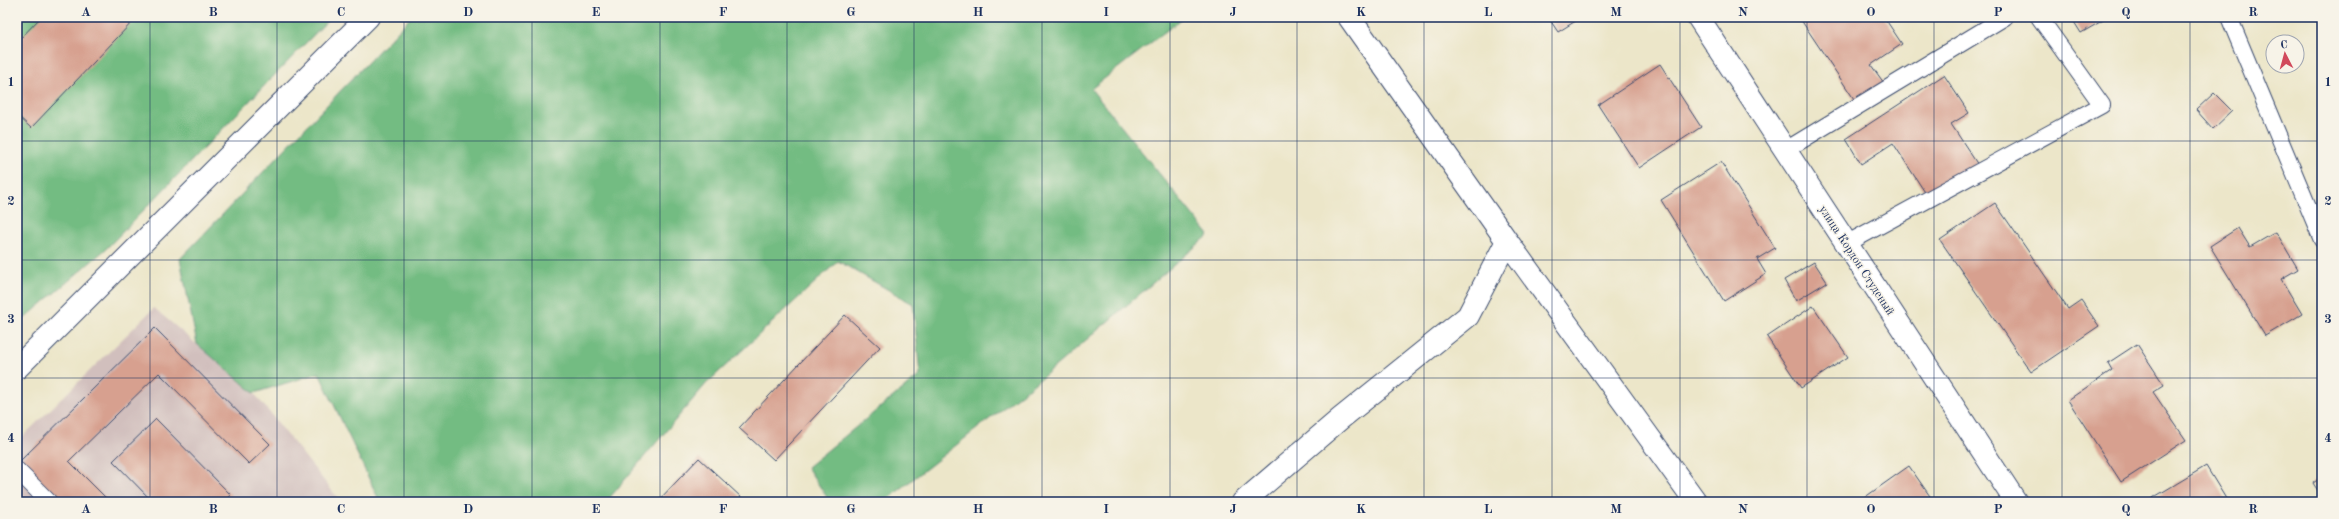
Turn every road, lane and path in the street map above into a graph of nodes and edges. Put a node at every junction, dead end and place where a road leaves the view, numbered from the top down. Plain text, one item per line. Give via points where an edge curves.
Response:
1 (368, 17) edge
2 (1349, 17) edge
3 (2005, 17) edge
4 (2039, 17) edge
5 (2229, 17) edge
6 (1700, 18) edge
7 (1784, 151) junction
8 (2322, 240) edge
9 (1507, 241) junction
10 (1846, 244) junction
11 (17, 368) edge
12 (17, 470) edge
13 (48, 502) edge
14 (1243, 502) edge
15 (1696, 502) edge
16 (2016, 502) edge

1 - 11 street
2 - 9 street
3 - 7 lane
4 - 10 lane via 2102,105
5 - 8 lane
6 - 7 street, улица Кордон Студеный
7 - 10 street, улица Кордон Студеный
9 - 14 street via 1468,316 1340,419
9 - 15 street
10 - 16 street, улица Кордон Студеный
12 - 13 lane

